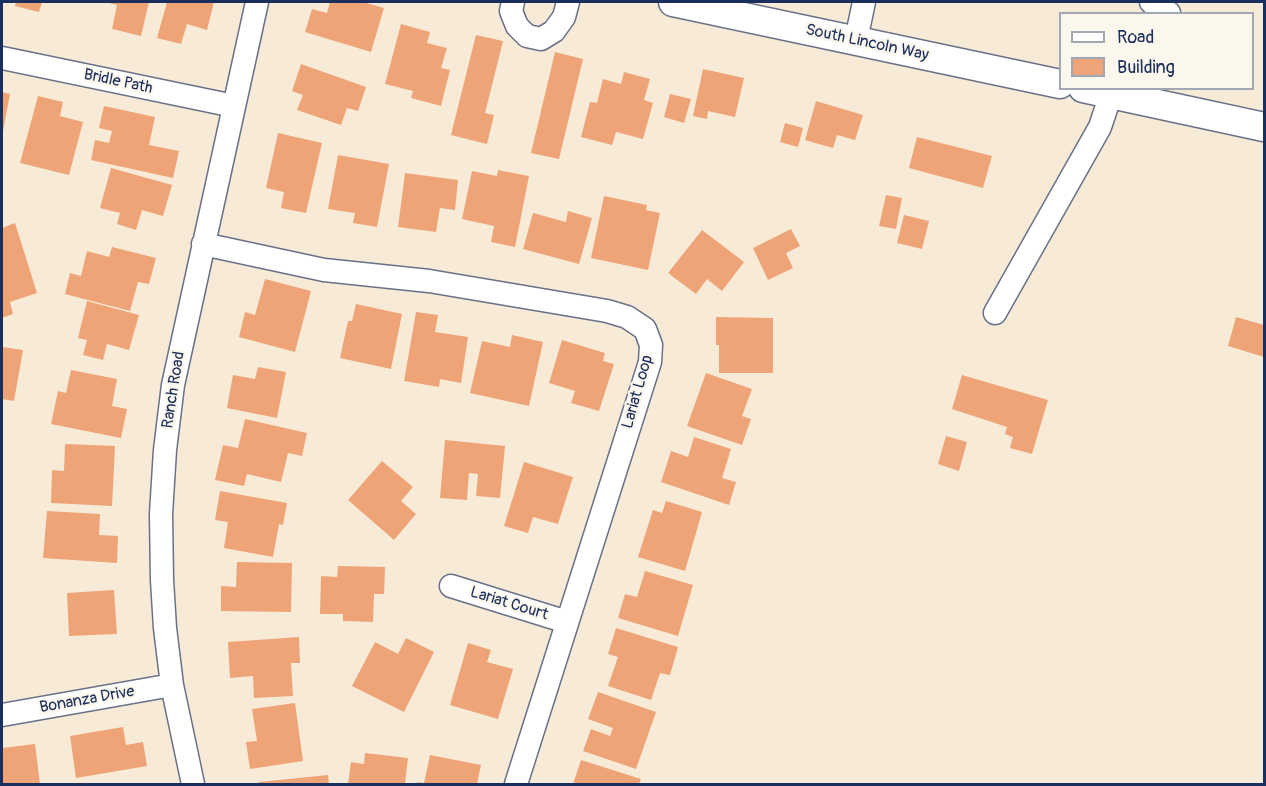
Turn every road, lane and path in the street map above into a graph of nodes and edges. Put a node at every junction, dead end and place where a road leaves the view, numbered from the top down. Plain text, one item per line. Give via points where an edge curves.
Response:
1 (257, 2) edge
2 (513, 2) edge
3 (568, 2) edge
4 (673, 2) edge
5 (864, 2) edge
6 (1151, 2) edge
7 (1166, 12) edge
8 (856, 40) junction
9 (2, 58) edge
10 (1059, 84) edge
11 (1092, 90) edge
12 (1111, 94) junction
13 (1148, 95) edge
14 (234, 106) junction
15 (1264, 127) edge
16 (203, 244) junction
17 (995, 313) dead end
18 (451, 586) dead end
19 (567, 622) junction
20 (172, 685) junction
21 (2, 715) edge
22 (193, 784) edge
23 (516, 784) edge

1 - 14 street, Ranch Road
2 - 3 street via 511,11 517,26 527,36 541,39 554,31
4 - 8 main road, South Lincoln Way
5 - 8 street
6 - 7 street
8 - 10 main road, South Lincoln Way
9 - 14 street, Bridle Path
11 - 12 main road
12 - 13 main road
12 - 17 street via 1100,127
13 - 15 main road
14 - 16 street, Ranch Road
16 - 19 street, Lariat Loop via 324,270 429,281 607,311 627,317 645,329 651,345 650,362
16 - 20 street, Ranch Road via 173,385 165,450 162,580
18 - 19 street, Lariat Court
19 - 23 street, Lariat Loop
20 - 21 street, Bonanza Drive
20 - 22 street, Ranch Road

